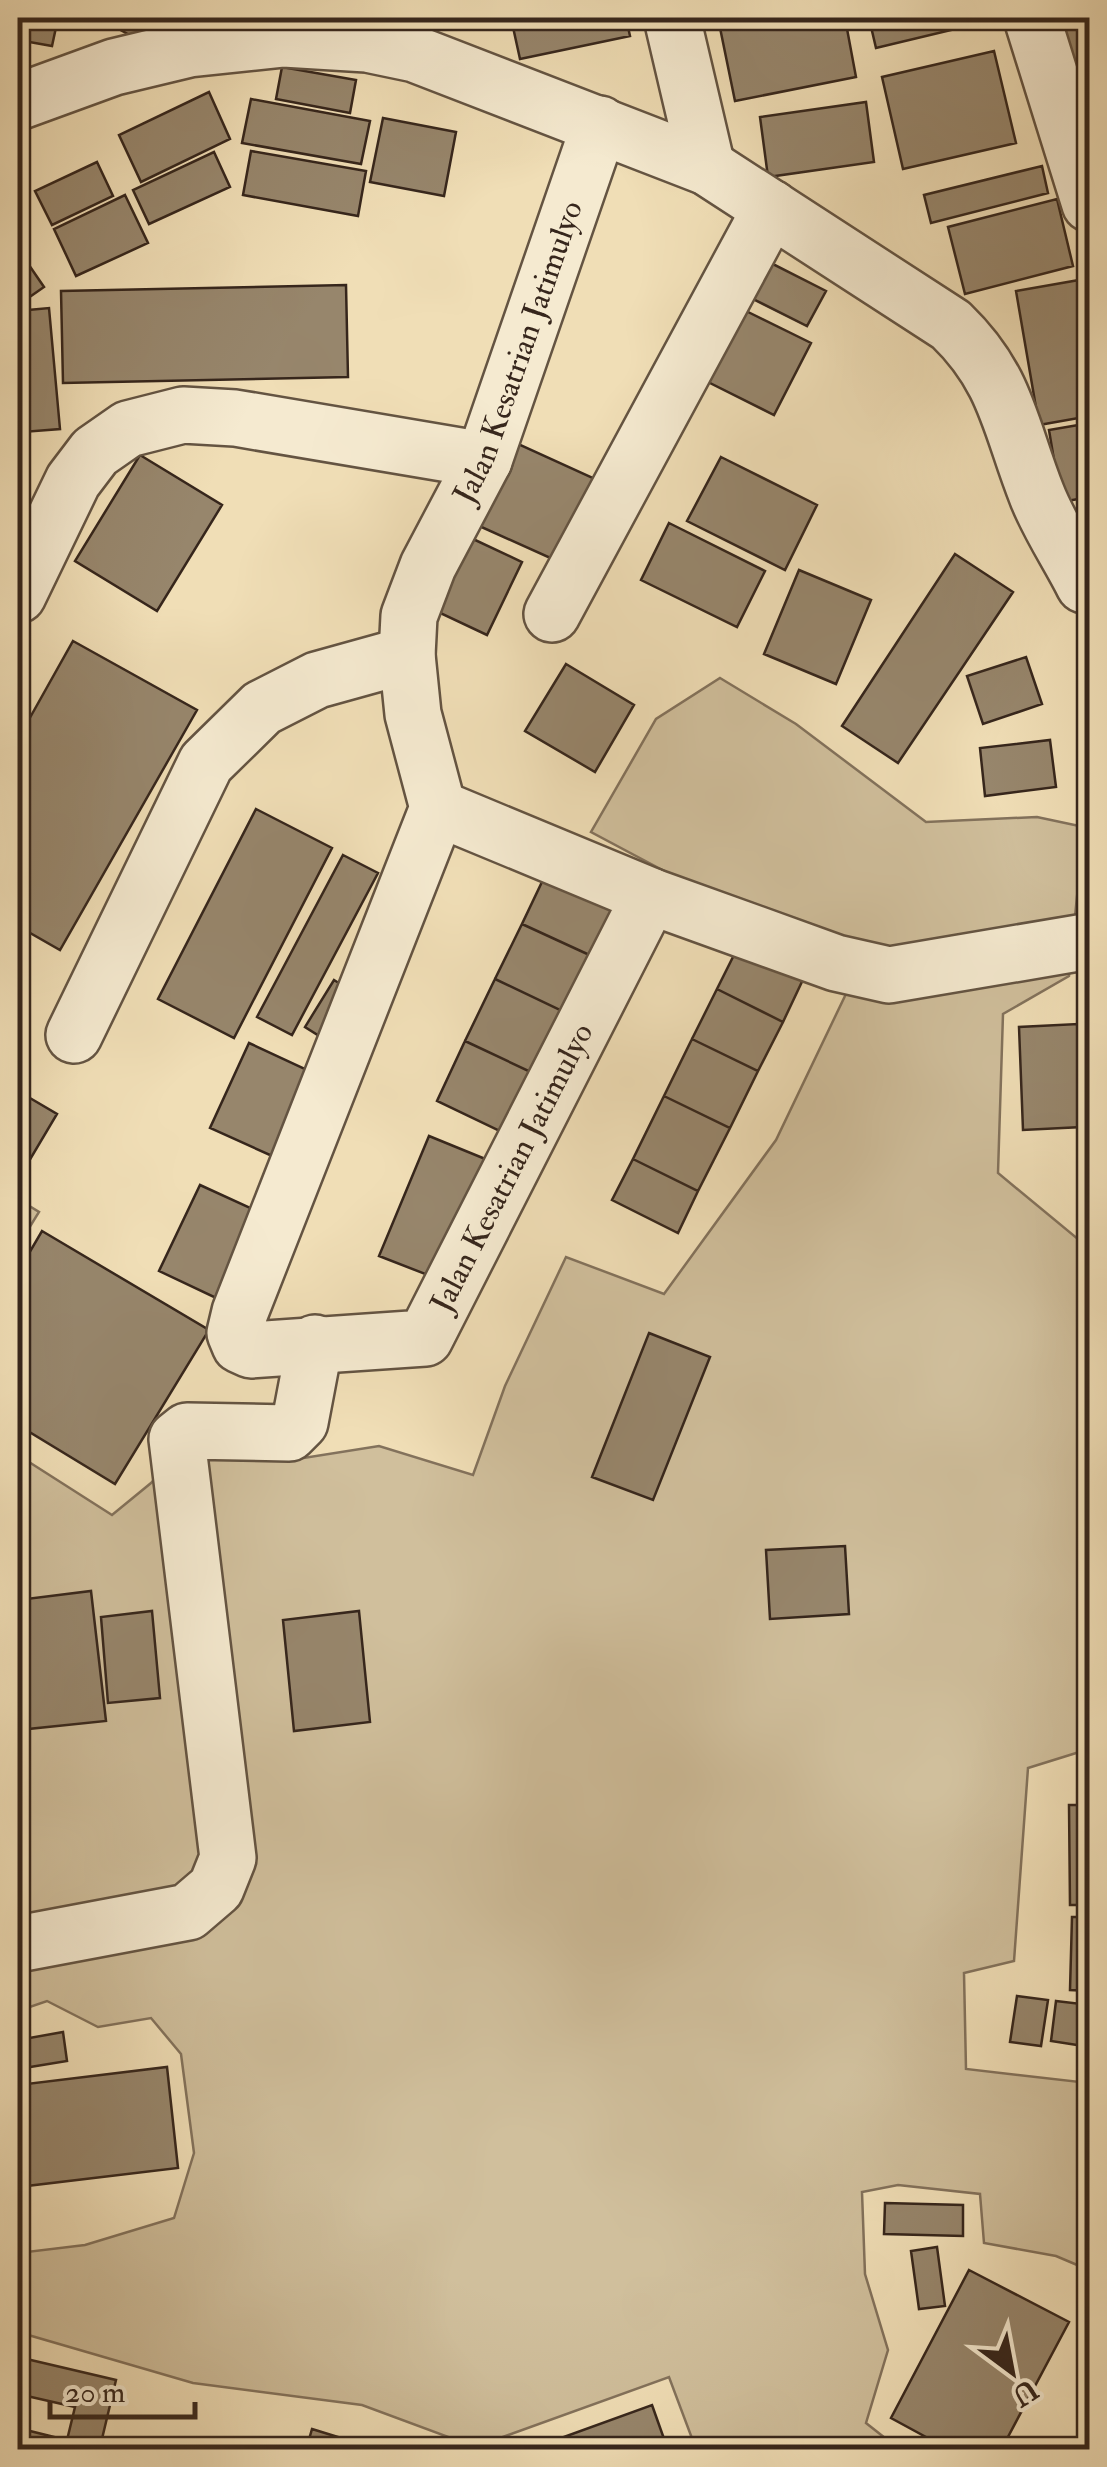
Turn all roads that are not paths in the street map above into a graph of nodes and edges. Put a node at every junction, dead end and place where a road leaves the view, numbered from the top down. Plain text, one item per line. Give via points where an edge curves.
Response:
1 (672, 18) edge
2 (1032, 18) edge
3 (198, 33) edge
4 (18, 102) edge
5 (600, 124) junction
6 (707, 168) junction
7 (1090, 204) edge
8 (771, 208) junction
9 (484, 460) junction
10 (1088, 593) edge
11 (18, 595) edge
12 (552, 614) dead end
13 (407, 655) junction
14 (438, 808) junction
15 (650, 896) junction
16 (1090, 941) edge
17 (74, 1035) dead end
18 (316, 1343) junction
19 (18, 1944) edge

1 - 6 street
2 - 7 street
3 - 4 street
3 - 5 street via 366,44 460,69
5 - 6 street
5 - 9 street, Jalan Kesatrian Jatimulyo
6 - 8 street
8 - 10 street via 951,325 982,355 1038,498
8 - 12 street
9 - 11 street via 235,418 183,415 128,429 94,452 73,481
9 - 13 street, Jalan Kesatrian Jatimulyo via 422,583 409,616
13 - 14 street, Jalan Kesatrian Jatimulyo via 412,714
13 - 17 street via 317,680 262,708 206,763
14 - 15 street
14 - 18 street, Jalan Kesatrian Jatimulyo via 235,1332 240,1346 251,1350
15 - 16 street via 889,975
15 - 18 street, Jalan Kesatrian Jatimulyo via 428,1334 420,1340
18 - 19 street via 300,1422 289,1433 187,1431 176,1439 228,1858 216,1888 188,1912

